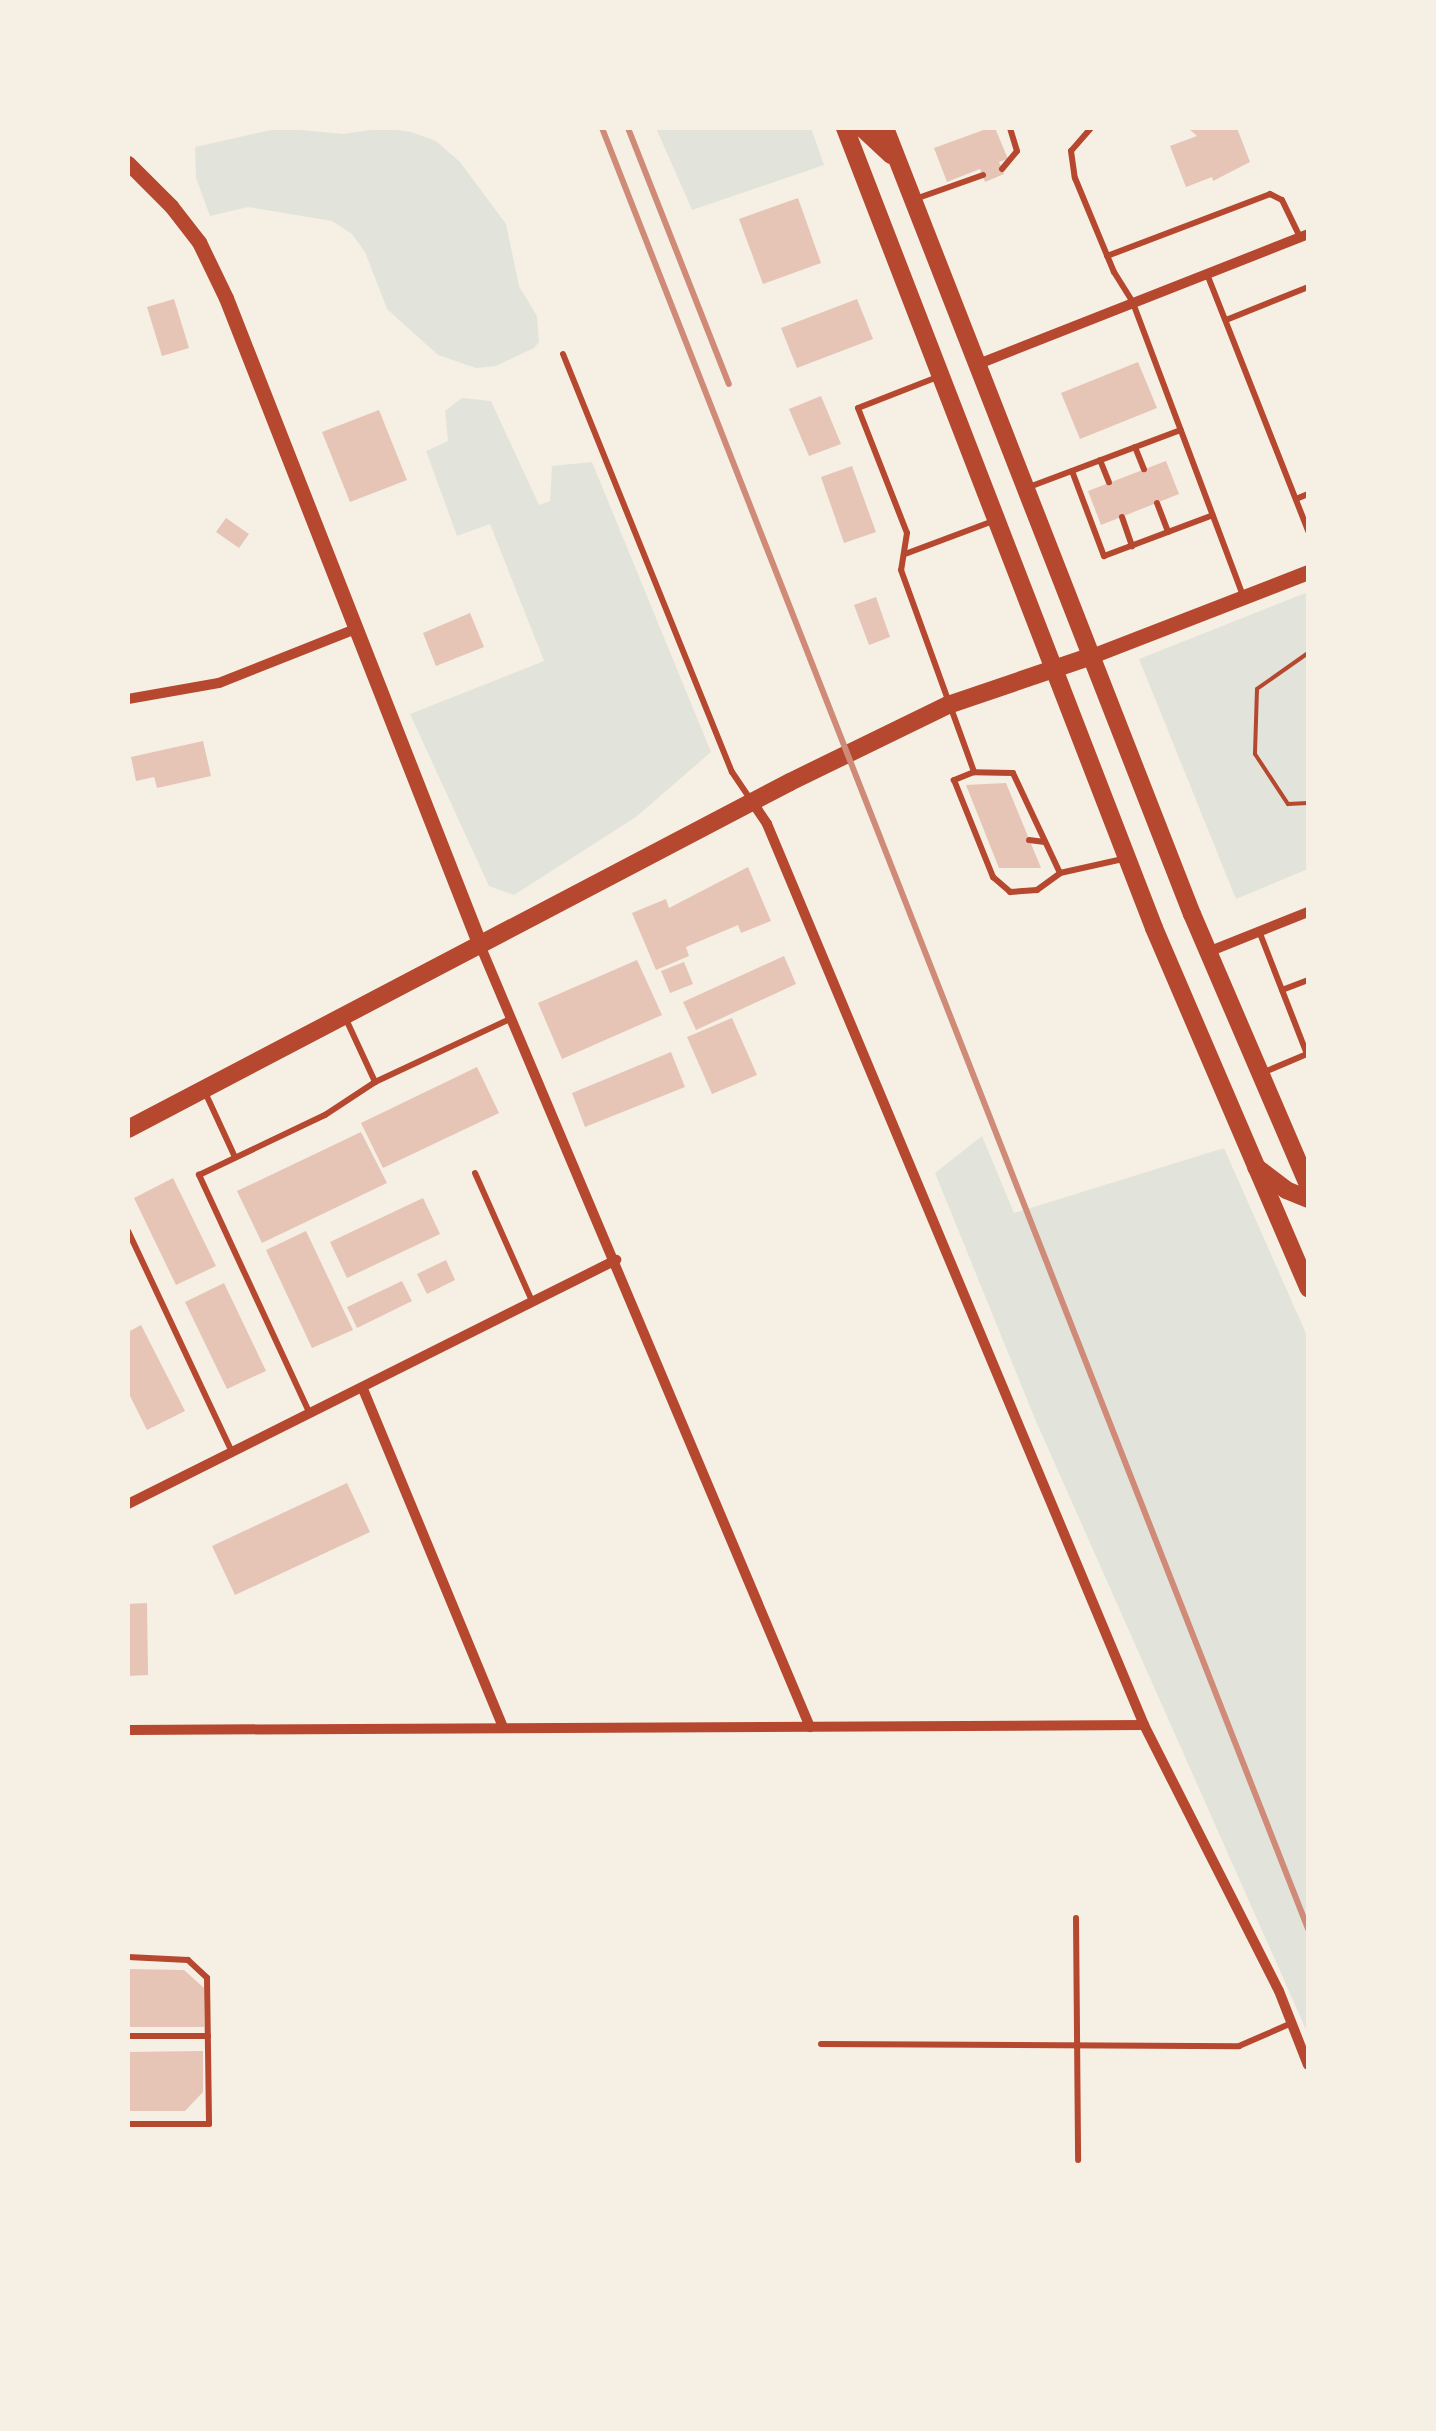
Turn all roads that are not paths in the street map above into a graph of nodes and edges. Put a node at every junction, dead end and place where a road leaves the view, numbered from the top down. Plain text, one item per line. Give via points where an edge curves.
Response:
1 (845, 128) edge
2 (862, 128) edge
3 (887, 128) edge
4 (1010, 128) edge
5 (1091, 128) edge
6 (128, 163) edge
7 (898, 163) junction
8 (1002, 169) dead end
9 (982, 175) dead end
10 (912, 200) junction
11 (1304, 236) edge
12 (1107, 256) junction
13 (1208, 274) junction
14 (1308, 287) edge
15 (1133, 303) junction
16 (1226, 320) junction
17 (563, 354) dead end
18 (975, 365) junction
19 (941, 376) junction
20 (1181, 430) junction
21 (1136, 447) junction
22 (1100, 460) junction
23 (1144, 469) dead end
24 (1072, 471) junction
25 (1109, 482) dead end
26 (1023, 489) junction
27 (1308, 494) edge
28 (1296, 499) junction
29 (1157, 502) dead end
30 (1122, 516) dead end
31 (1213, 516) junction
32 (996, 519) junction
33 (1308, 531) edge
34 (1168, 532) junction
35 (1132, 546) junction
36 (904, 555) junction
37 (1308, 572) edge
38 (1243, 598) junction
39 (353, 630) junction
40 (1089, 657) junction
41 (1054, 669) junction
42 (128, 698) edge
43 (948, 705) junction
44 (974, 772) junction
45 (753, 803) junction
46 (966, 809) junction
47 (976, 810) dead end
48 (1017, 811) dead end
49 (1030, 811) junction
50 (978, 840) junction
51 (1029, 840) dead end
52 (988, 842) dead end
53 (1045, 842) junction
54 (1127, 858) junction
55 (1060, 873) junction
56 (1308, 912) edge
57 (1259, 931) junction
58 (480, 945) junction
59 (1208, 952) junction
60 (1308, 980) edge
61 (1282, 990) junction
62 (344, 1016) junction
63 (512, 1018) junction
64 (1261, 1073) junction
65 (375, 1082) junction
66 (204, 1089) junction
67 (128, 1129) edge
68 (236, 1157) junction
69 (1256, 1166) junction
70 (475, 1173) dead end
71 (1308, 1184) edge
72 (1308, 1199) edge
73 (128, 1230) edge
74 (1301, 1256) edge
75 (616, 1260) junction
76 (1308, 1288) edge
77 (533, 1302) junction
78 (363, 1389) junction
79 (310, 1415) junction
80 (233, 1453) junction
81 (128, 1504) edge
82 (502, 1725) junction
83 (1144, 1726) junction
84 (810, 1727) junction
85 (128, 1730) edge
86 (1076, 1918) dead end
87 (128, 1957) edge
88 (1292, 2023) junction
89 (128, 2036) edge
90 (208, 2036) junction
91 (821, 2044) dead end
92 (1080, 2046) junction
93 (1308, 2065) edge
94 (128, 2124) edge
95 (1078, 2160) dead end

1 - 19 main road
2 - 7 main road
3 - 7 main road
4 - 8 lane via 1016,151
5 - 12 lane via 1071,151
6 - 39 street via 199,242 226,298
7 - 10 main road
9 - 10 lane
10 - 18 main road
11 - 12 lane via 1282,200 1270,194
11 - 13 street
12 - 15 lane
13 - 15 street
13 - 16 lane
14 - 16 lane
15 - 18 street
15 - 20 lane
16 - 28 lane
17 - 45 lane via 732,772
18 - 26 main road
19 - 32 main road
19 - 36 lane via 858,408 907,533
20 - 21 lane
20 - 31 lane
21 - 22 lane
21 - 23 lane
22 - 24 lane
22 - 25 lane
24 - 26 lane
24 - 35 lane via 1104,556
26 - 40 main road
27 - 28 lane
28 - 33 lane
29 - 34 lane
30 - 35 lane
31 - 34 lane
31 - 38 lane
32 - 36 lane
32 - 41 main road
34 - 35 lane
36 - 43 lane via 901,570
37 - 38 street
38 - 40 street
39 - 42 street via 219,682
39 - 58 street
40 - 41 main road
40 - 59 main road
41 - 43 main road
41 - 54 main road
43 - 44 lane
43 - 45 main road
44 - 46 lane via 954,780
44 - 49 lane via 1013,772
45 - 58 main road
45 - 83 street
46 - 47 lane
46 - 50 lane
48 - 49 lane
49 - 53 lane
50 - 52 lane
50 - 55 lane via 993,877 1010,892 1036,890
51 - 53 lane
53 - 55 lane
54 - 55 lane
54 - 69 main road
56 - 57 street
57 - 59 street
57 - 61 lane
58 - 62 main road
58 - 63 street
59 - 64 main road
60 - 61 lane
61 - 64 lane via 1307,1054
62 - 65 lane
62 - 66 main road
63 - 65 lane
63 - 75 street
64 - 71 main road
65 - 68 lane via 325,1115
66 - 67 main road
66 - 68 lane
68 - 79 lane via 199,1175
69 - 72 main road
69 - 74 main road
70 - 77 lane
73 - 80 lane
74 - 76 main road
75 - 77 street
75 - 84 street
77 - 78 street
78 - 79 street
78 - 82 street
79 - 80 street
80 - 81 street
82 - 84 street
82 - 85 street
83 - 84 street
83 - 88 street
86 - 92 lane
87 - 90 lane via 172,1957 199,1967 207,1978
88 - 92 lane via 1239,2046
88 - 93 street
89 - 90 lane
90 - 94 lane via 209,2124
91 - 92 lane
92 - 95 lane

